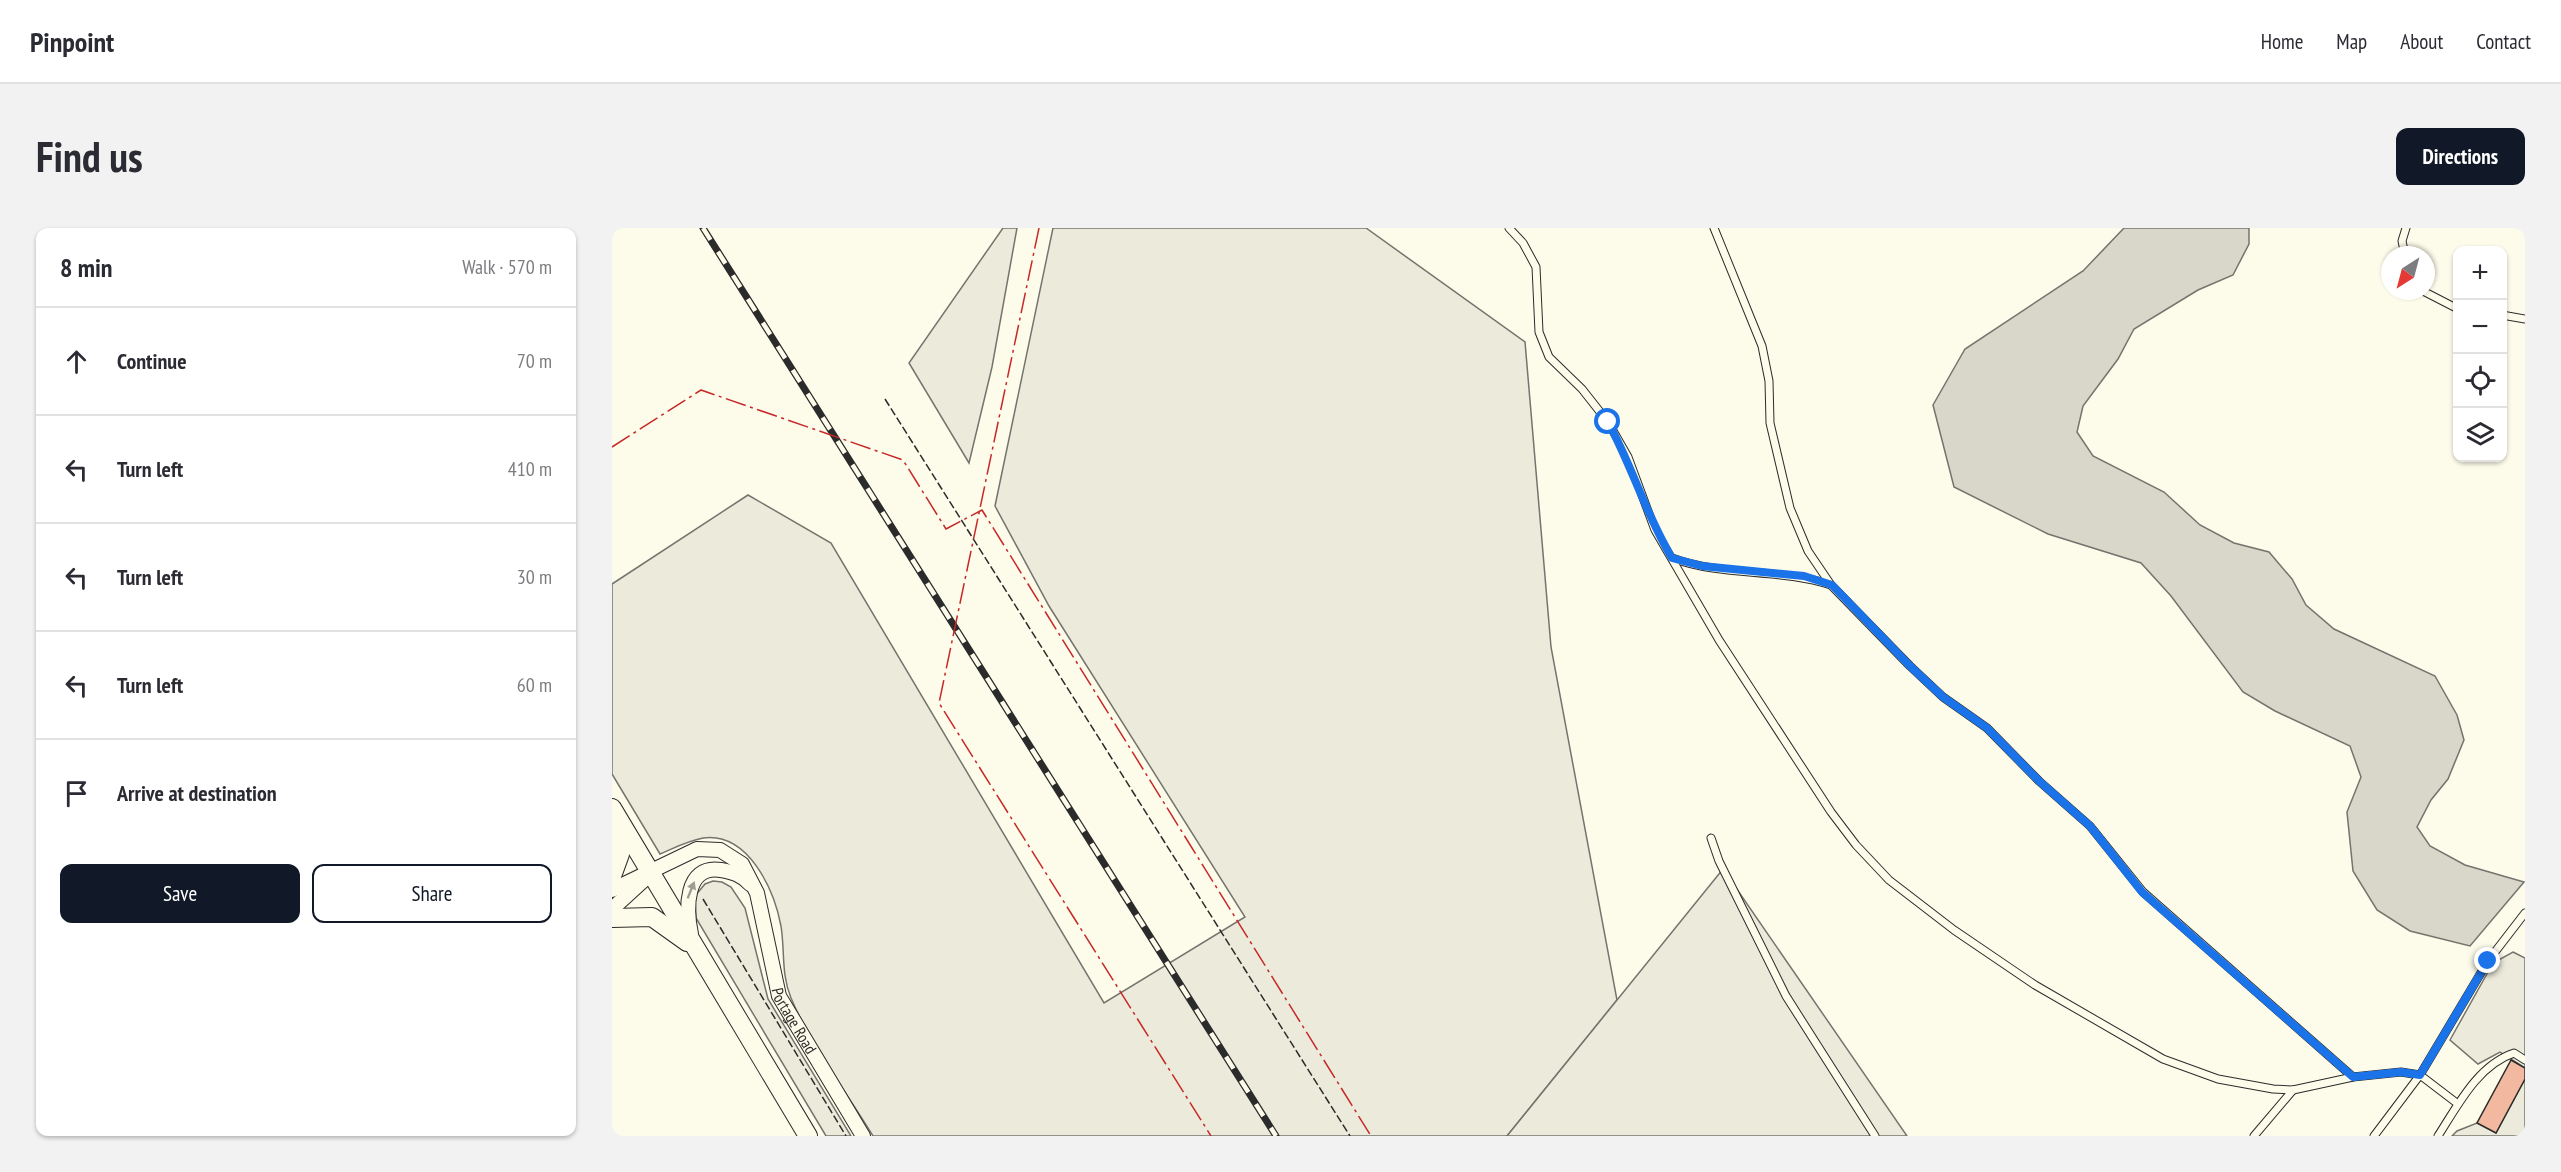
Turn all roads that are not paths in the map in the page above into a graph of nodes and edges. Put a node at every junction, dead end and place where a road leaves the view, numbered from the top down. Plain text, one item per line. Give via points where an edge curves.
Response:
1 (1509, 228) edge
2 (1714, 228) edge
3 (2406, 228) edge
4 (2403, 246) edge
5 (2435, 297) edge
6 (2453, 307) edge
7 (2507, 316) edge
8 (2525, 318) edge
9 (1672, 558) junction
10 (1832, 585) junction
11 (616, 815) edge
12 (1711, 838) dead end
13 (651, 874) junction
14 (612, 876) edge
15 (612, 890) edge
16 (757, 892) junction
17 (612, 909) edge
18 (2525, 913) edge
19 (612, 918) edge
20 (693, 946) junction
21 (2525, 1059) edge
22 (2420, 1075) junction
23 (2353, 1077) junction
24 (2293, 1090) junction
25 (2458, 1104) junction
26 (808, 1136) edge
27 (863, 1136) edge
28 (1875, 1136) edge
29 (2254, 1136) edge
30 (2374, 1136) edge
31 (2438, 1136) edge

1 - 9 lane via 1536,267 1539,332 1549,357 1608,422 1628,457 1655,530
2 - 10 lane via 1762,346 1769,381 1770,423 1790,508 1808,551
3 - 4 lane
5 - 6 lane
7 - 8 lane
9 - 10 lane via 1702,566 1804,576
9 - 24 lane via 1719,640 1831,812 1888,880 2035,985 2163,1059 2218,1079
10 - 23 lane via 1943,697 1987,728 2090,826 2142,892
11 - 13 main road
11 - 14 main road via 620,854
12 - 28 lane via 1786,996
13 - 15 street
13 - 16 street, Portage Road via 697,849 720,850 742,864
13 - 17 street
13 - 20 main road
20 -> 16 street via 688,895 704,872 732,872 744,877
16 - 27 street, Portage Road via 779,996
18 - 22 lane via 2488,961
19 - 20 main road via 652,917
20 - 26 main road
21 - 25 lane via 2514,1053 2501,1058 2483,1072
22 - 23 lane via 2401,1072
22 - 25 lane
22 - 30 lane
23 - 24 lane
24 - 29 lane
25 - 31 lane

